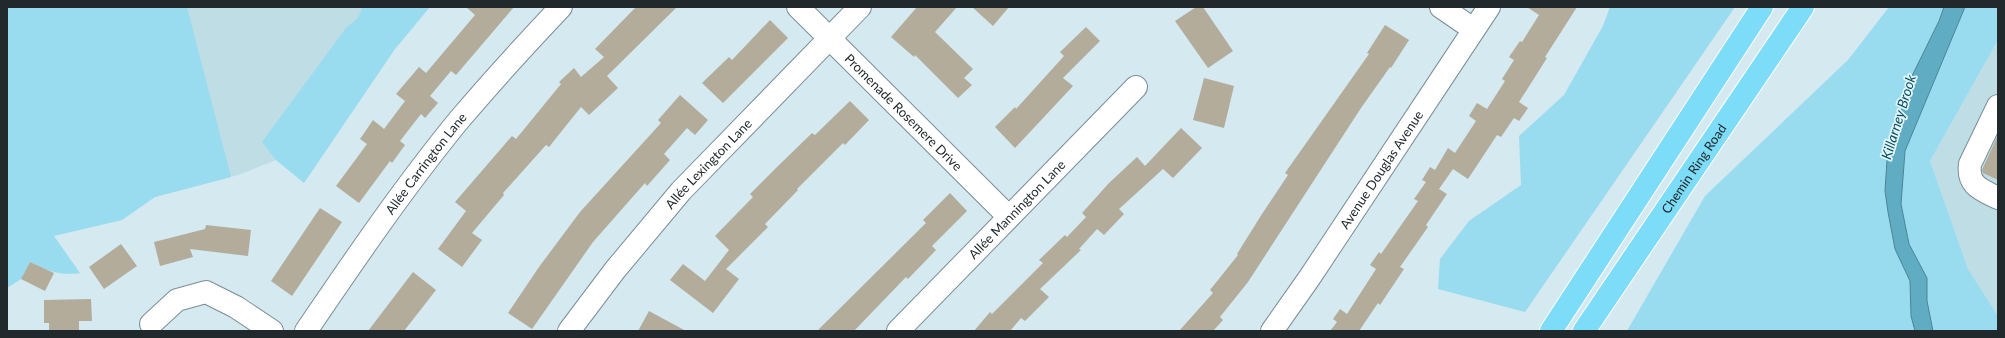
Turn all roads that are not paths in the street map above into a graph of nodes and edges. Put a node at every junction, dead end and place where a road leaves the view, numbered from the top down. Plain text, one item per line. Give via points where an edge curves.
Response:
1 (561, 7) edge
2 (798, 7) edge
3 (860, 7) edge
4 (1441, 7) edge
5 (1489, 7) edge
6 (1762, 7) edge
7 (1804, 7) edge
8 (1473, 28) junction
9 (829, 38) junction
10 (1136, 87) dead end
11 (1998, 106) edge
12 (1998, 198) edge
13 (1009, 217) junction
14 (151, 324) dead end
15 (272, 331) edge
16 (306, 331) edge
17 (569, 331) edge
18 (898, 331) edge
19 (1272, 331) edge
20 (1551, 331) edge
21 (1584, 331) edge

1 - 16 street, Allée Carrington Lane via 512,58 458,121 407,186
2 - 9 street, Promenade Rosemere Drive
3 - 9 street, Allée Lexington Lane
4 - 8 street
5 - 8 street, Avenue Douglas Avenue
6 - 20 highway
7 - 21 highway, Chemin Ring Road
8 - 19 street, Avenue Douglas Avenue
9 - 13 street, Promenade Rosemere Drive
9 - 17 street, Allée Lexington Lane via 681,191 615,270
10 - 13 street, Allée Mannington Lane
11 - 12 street via 1969,170 1977,188
13 - 18 street, Allée Mannington Lane
14 - 15 street via 177,300 206,292 236,307

